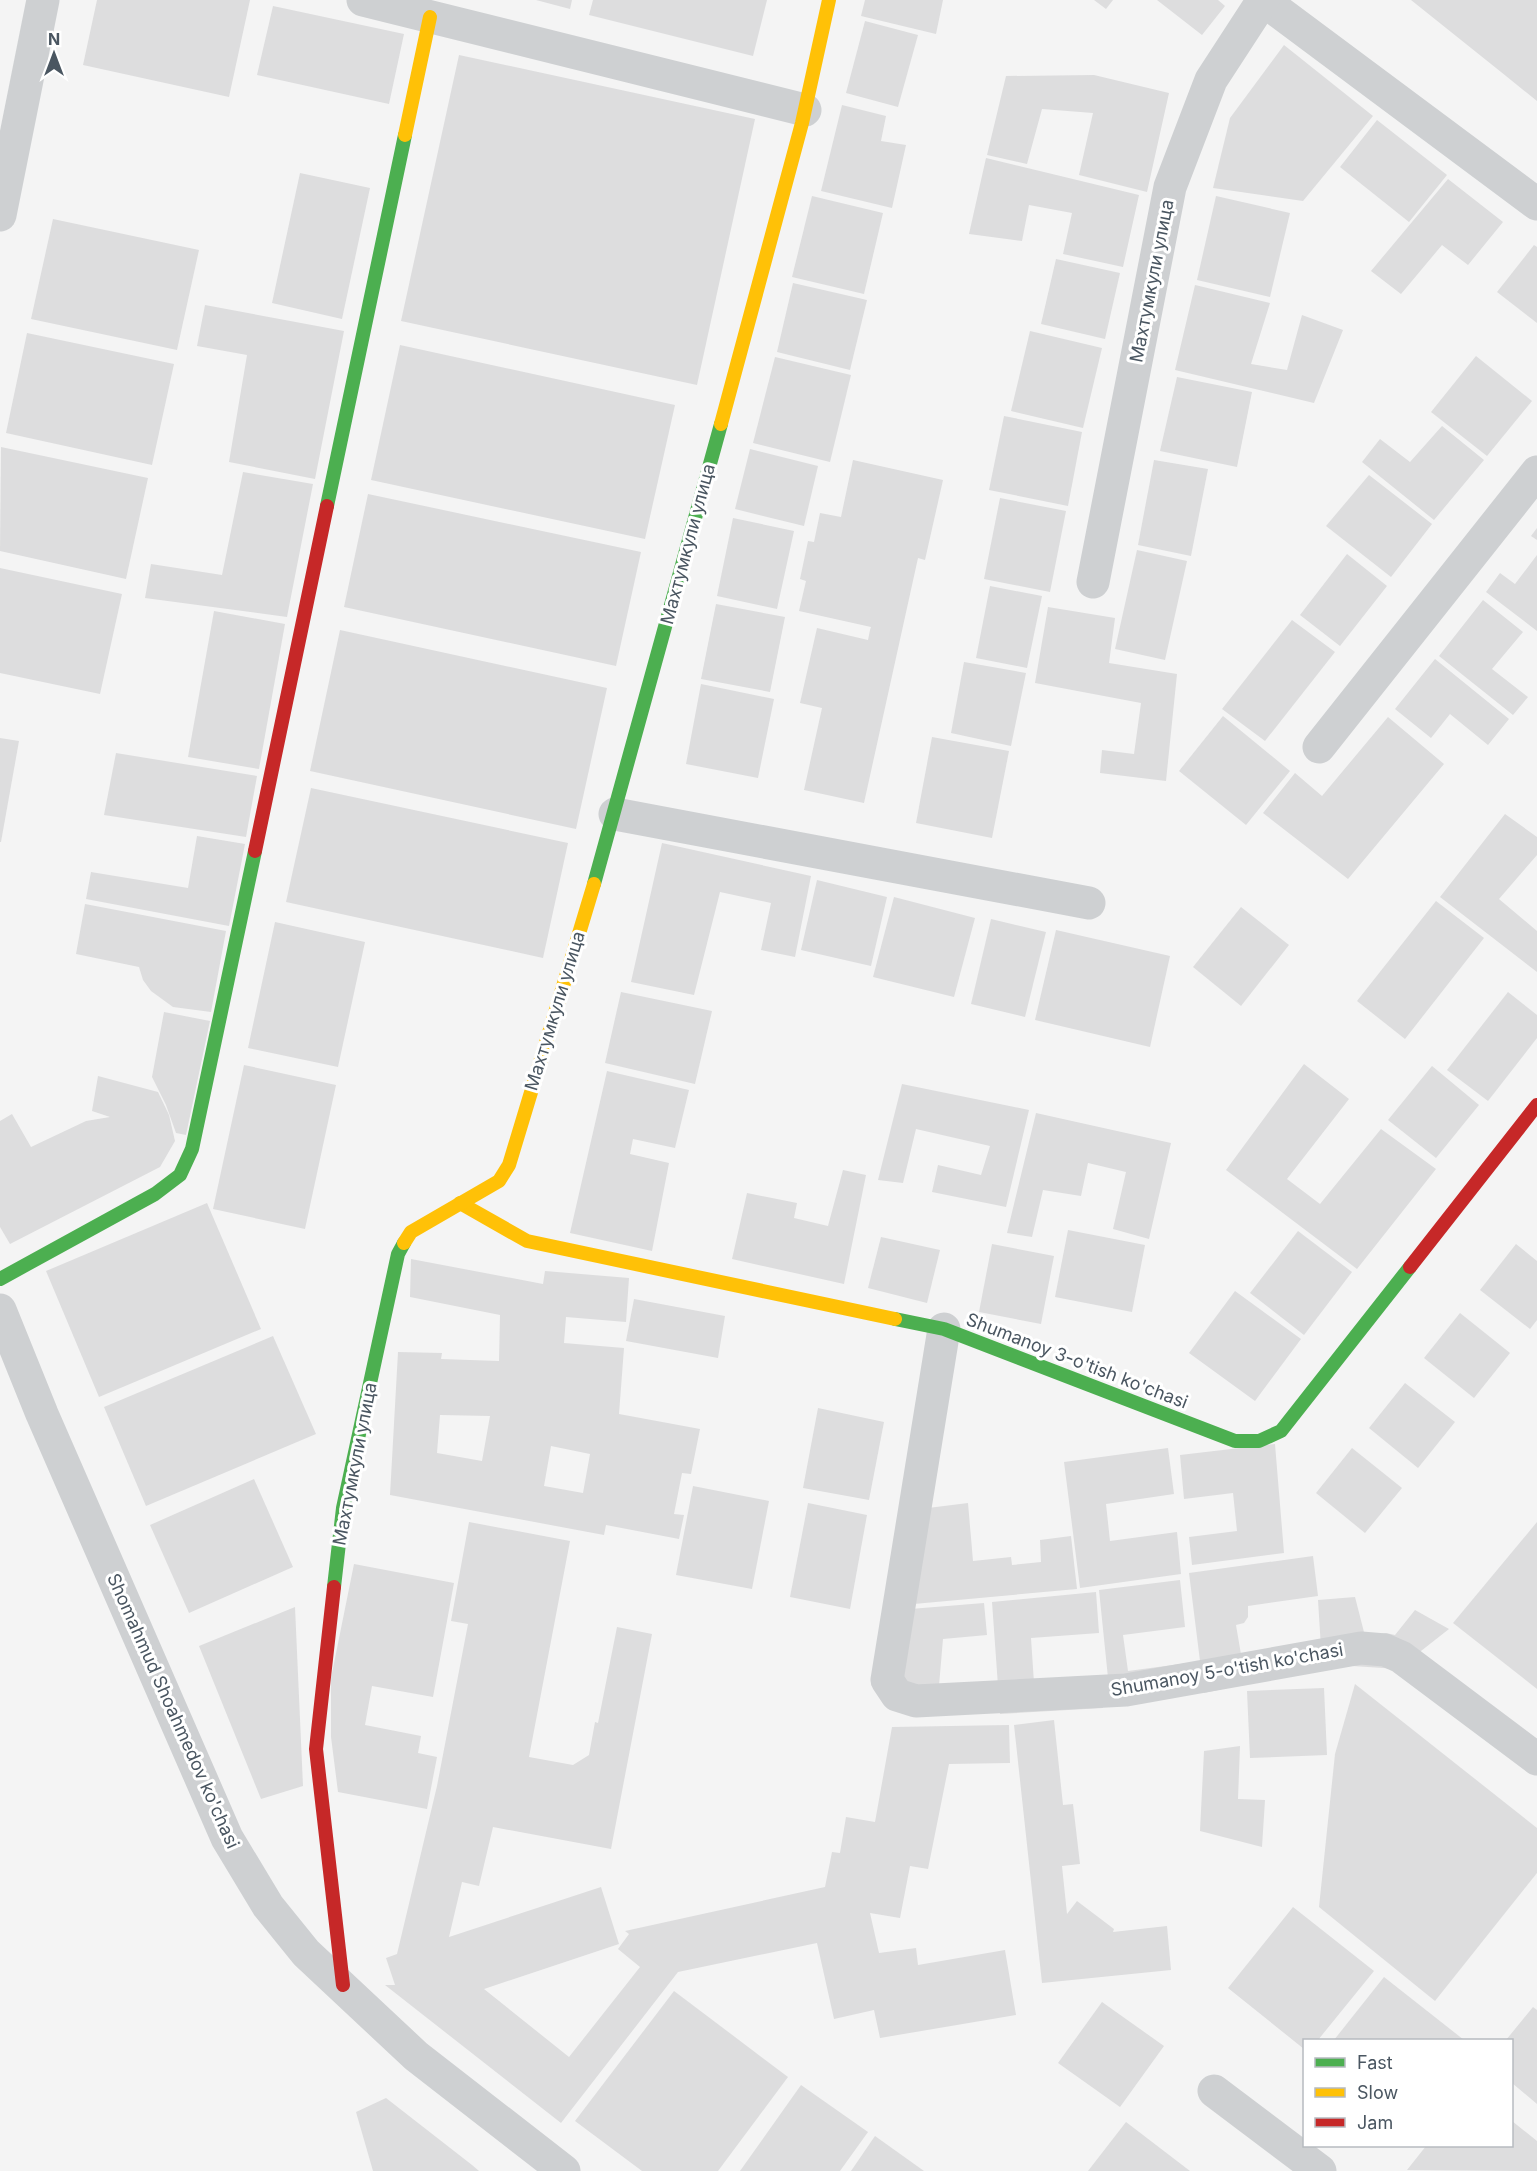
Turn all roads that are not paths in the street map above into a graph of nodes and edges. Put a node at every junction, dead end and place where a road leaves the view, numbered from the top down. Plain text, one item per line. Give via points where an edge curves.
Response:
1 (43, 0) edge
2 (829, 0) edge
3 (1263, 0) edge
4 (379, 2) edge
5 (430, 17) junction
6 (805, 110) junction
7 (1537, 204) edge
8 (0, 215) edge
9 (1537, 472) edge
10 (1093, 582) dead end
11 (1319, 747) dead end
12 (615, 814) junction
13 (1089, 903) dead end
14 (1537, 1105) edge
15 (460, 1203) junction
16 (0, 1280) edge
17 (0, 1310) edge
18 (944, 1329) junction
19 (1537, 1759) edge
20 (343, 1986) junction
21 (1214, 2091) dead end
22 (564, 2171) edge
23 (1320, 2171) edge

1 - 8 street
2 - 6 street, Махтумкули улица
3 - 7 street
3 - 10 street, Махтумкули улица via 1210,80 1170,186
4 - 5 street
5 - 6 street
5 - 16 street via 192,1149 180,1174 155,1194
6 - 12 street, Махтумкули улица
9 - 11 street
12 - 13 street
12 - 15 street, Махтумкули улица via 509,1165 499,1181
14 - 18 street, Shumanoy 3-o'tish ko'chasi via 1281,1431 1259,1440 1235,1440
15 - 18 street, Shumanoy 3-o'tish ko'chasi via 527,1240
15 - 20 street, Махтумкули улица via 411,1232 398,1254 343,1508 316,1749
17 - 20 street, Shomahmud Shoahmedov ko'chasi via 227,1838 268,1906 306,1953
18 - 19 street, Shumanoy 5-o'tish ko'chasi via 887,1680 897,1695 916,1701 1126,1690 1361,1648 1385,1650
20 - 22 street, Shomahmud Shoahmedov ko'chasi via 416,2056
21 - 23 street

